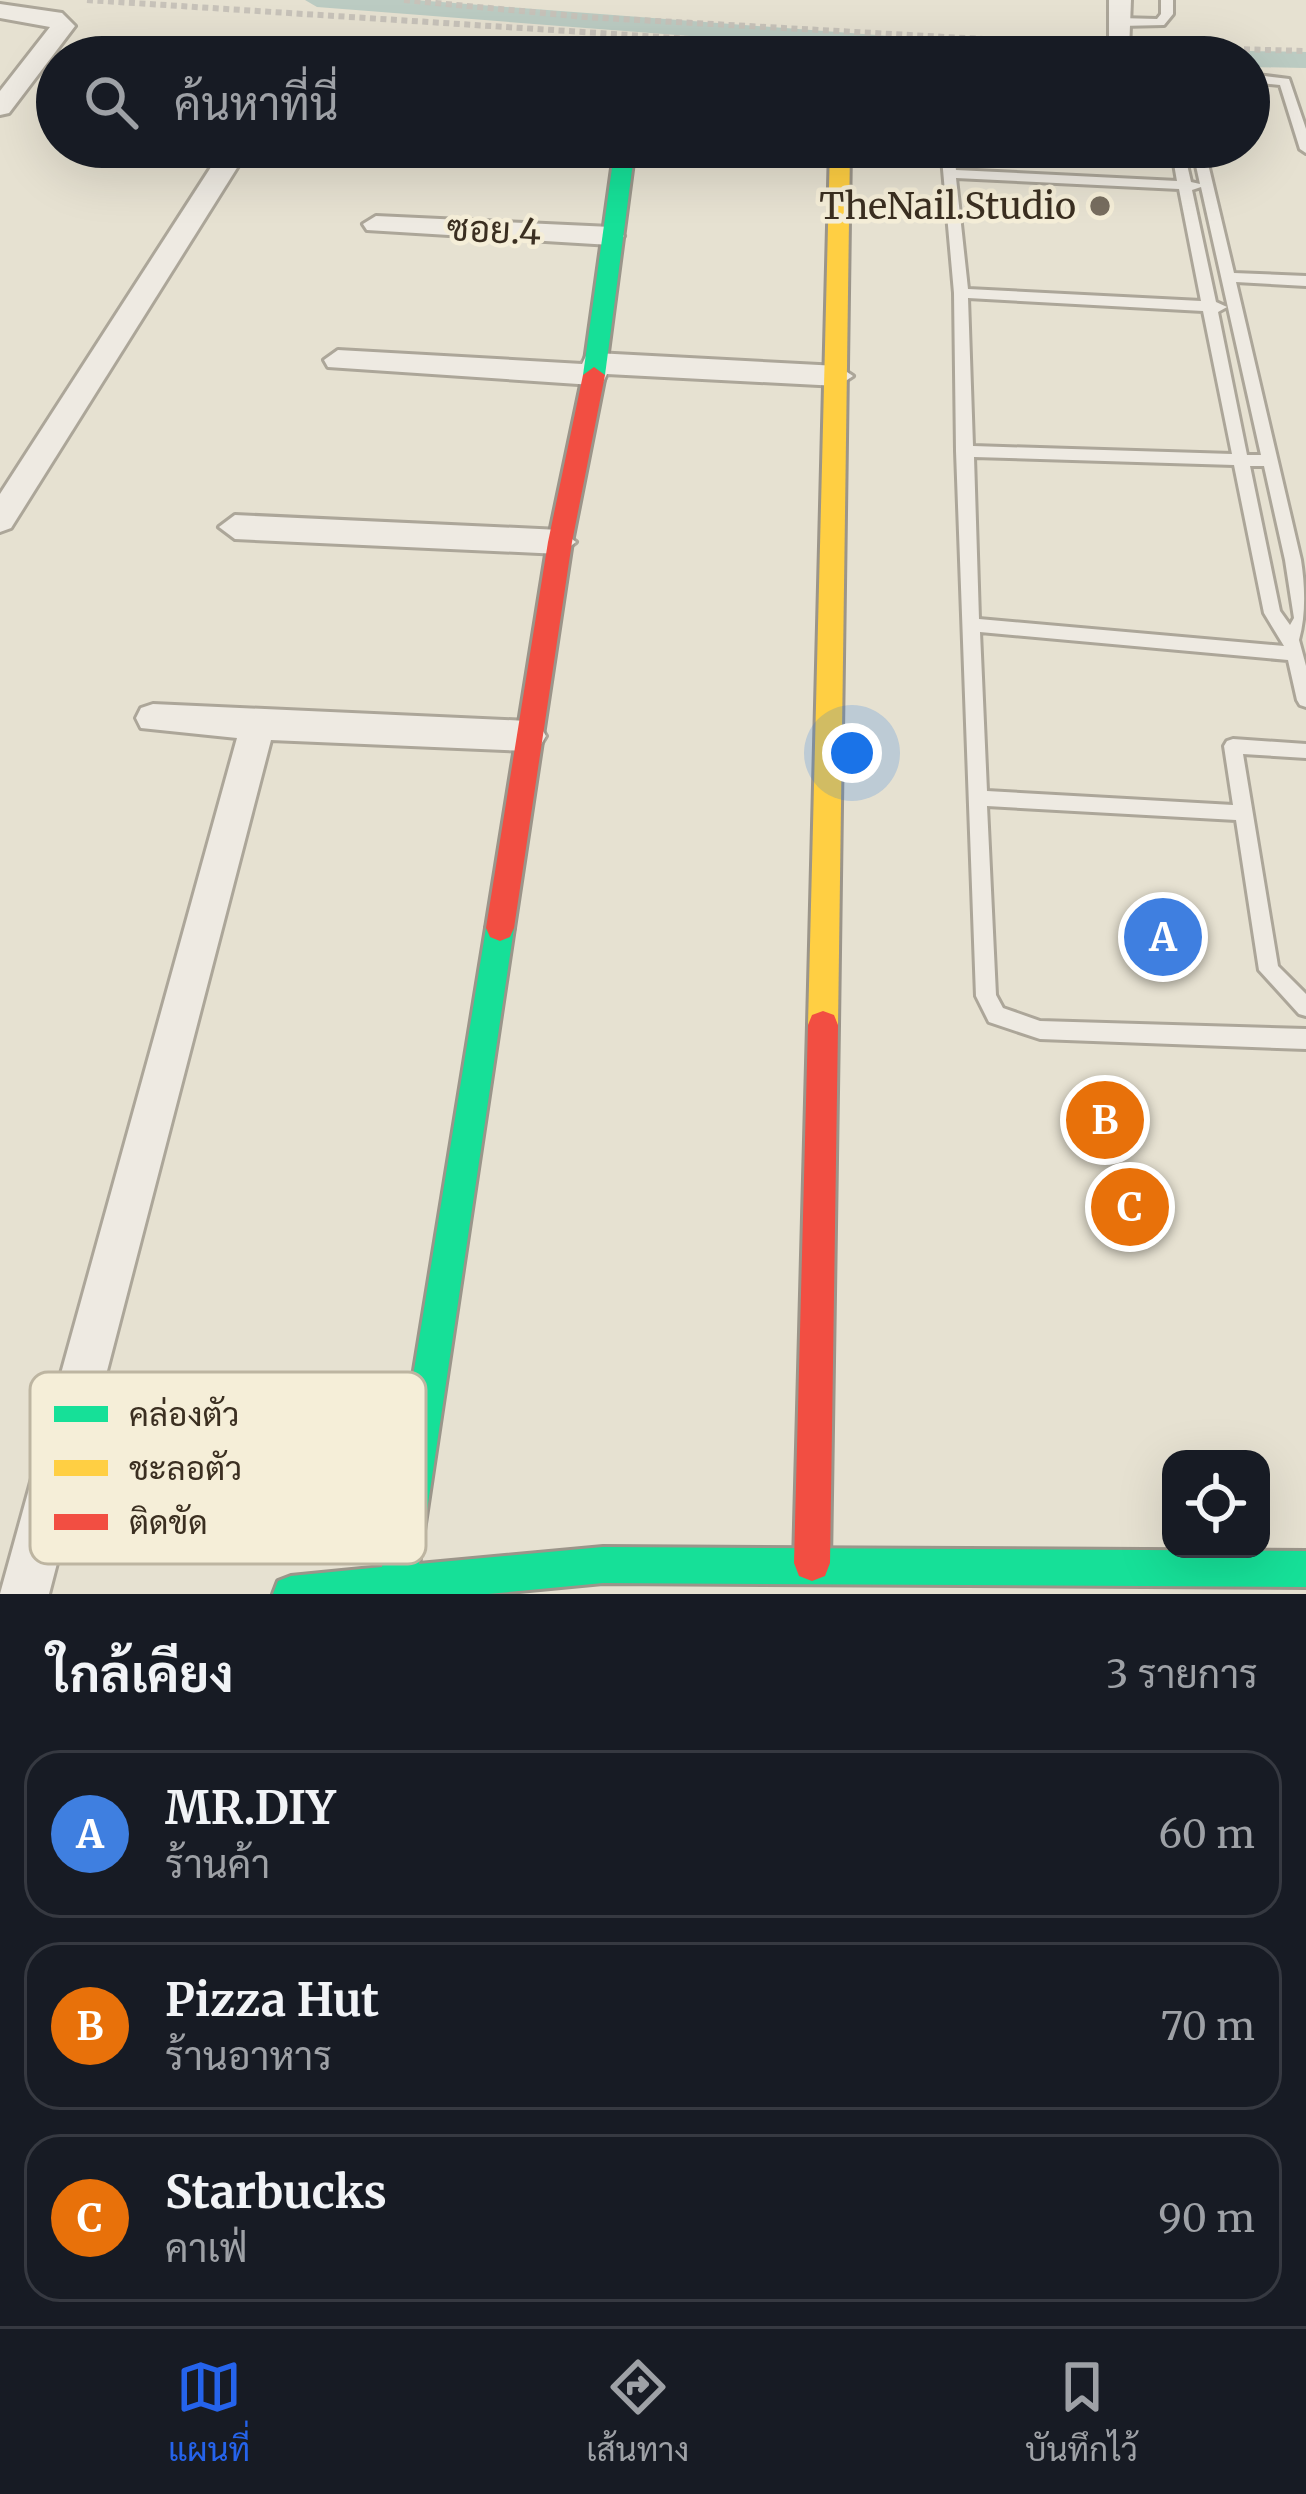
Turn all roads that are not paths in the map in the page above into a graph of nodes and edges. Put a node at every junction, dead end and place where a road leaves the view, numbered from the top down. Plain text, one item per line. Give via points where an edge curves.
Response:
1 (1167, 0) edge
2 (0, 11) edge
3 (1120, 22) edge
4 (55, 36) edge
5 (36, 61) edge
6 (1270, 80) edge
7 (0, 108) edge
8 (1306, 149) edge
9 (224, 168) edge
10 (622, 168) edge
11 (840, 168) edge
12 (948, 168) edge
13 (1181, 168) edge
14 (1202, 168) edge
15 (948, 174) junction
16 (1185, 186) junction
17 (1206, 187) junction
18 (376, 224) dead end
19 (611, 236) junction
20 (1230, 277) junction
21 (1306, 281) edge
22 (961, 293) junction
23 (1210, 307) junction
24 (1237, 308) junction
25 (338, 360) dead end
26 (594, 369) junction
27 (838, 376) junction
28 (964, 451) junction
29 (1238, 460) junction
30 (1272, 461) junction
31 (0, 520) edge
32 (235, 527) dead end
33 (560, 542) junction
34 (1299, 560) edge
35 (970, 625) junction
36 (1293, 647) junction
37 (1306, 700) edge
38 (153, 718) dead end
39 (258, 725) junction
40 (529, 736) junction
41 (1306, 751) edge
42 (978, 798) junction
43 (1244, 813) junction
44 (1306, 1007) edge
45 (1306, 1039) edge
46 (84, 1372) edge
47 (426, 1403) edge
48 (812, 1562) junction
49 (32, 1564) edge
50 (401, 1564) edge
51 (1306, 1569) edge
52 (398, 1584) junction
53 (24, 1594) edge
54 (291, 1594) edge

1 - 3 lane via 1160,23
2 - 4 street via 54,18 63,26
5 - 7 street
6 - 8 lane via 1285,82
9 - 31 street
10 - 19 street
11 - 27 street
12 - 15 lane
13 - 16 lane
14 - 17 lane
15 - 16 lane
15 - 22 lane
16 - 17 lane
16 - 23 lane
17 - 20 lane
18 - 19 street, ซอย.4
19 - 26 street
20 - 21 lane
20 - 24 lane
22 - 23 lane
22 - 28 lane
23 - 24 lane
23 - 29 lane
24 - 30 lane
25 - 26 street
26 - 27 street
26 - 33 street
27 - 48 street
28 - 29 lane
28 - 35 lane
29 - 30 lane
29 - 36 lane via 1272,613
30 - 34 lane
32 - 33 street
33 - 40 street
34 - 36 lane via 1302,618
35 - 36 lane
35 - 42 lane
36 - 37 lane
38 - 39 street
39 - 40 street
39 - 46 street
40 - 47 street
41 - 43 lane via 1233,746
42 - 43 lane
42 - 45 lane via 986,996 996,1015 1040,1030
43 - 44 lane via 1269,970
48 - 51 street
48 - 52 street via 603,1565
49 - 53 street
50 - 52 street
52 - 54 street

